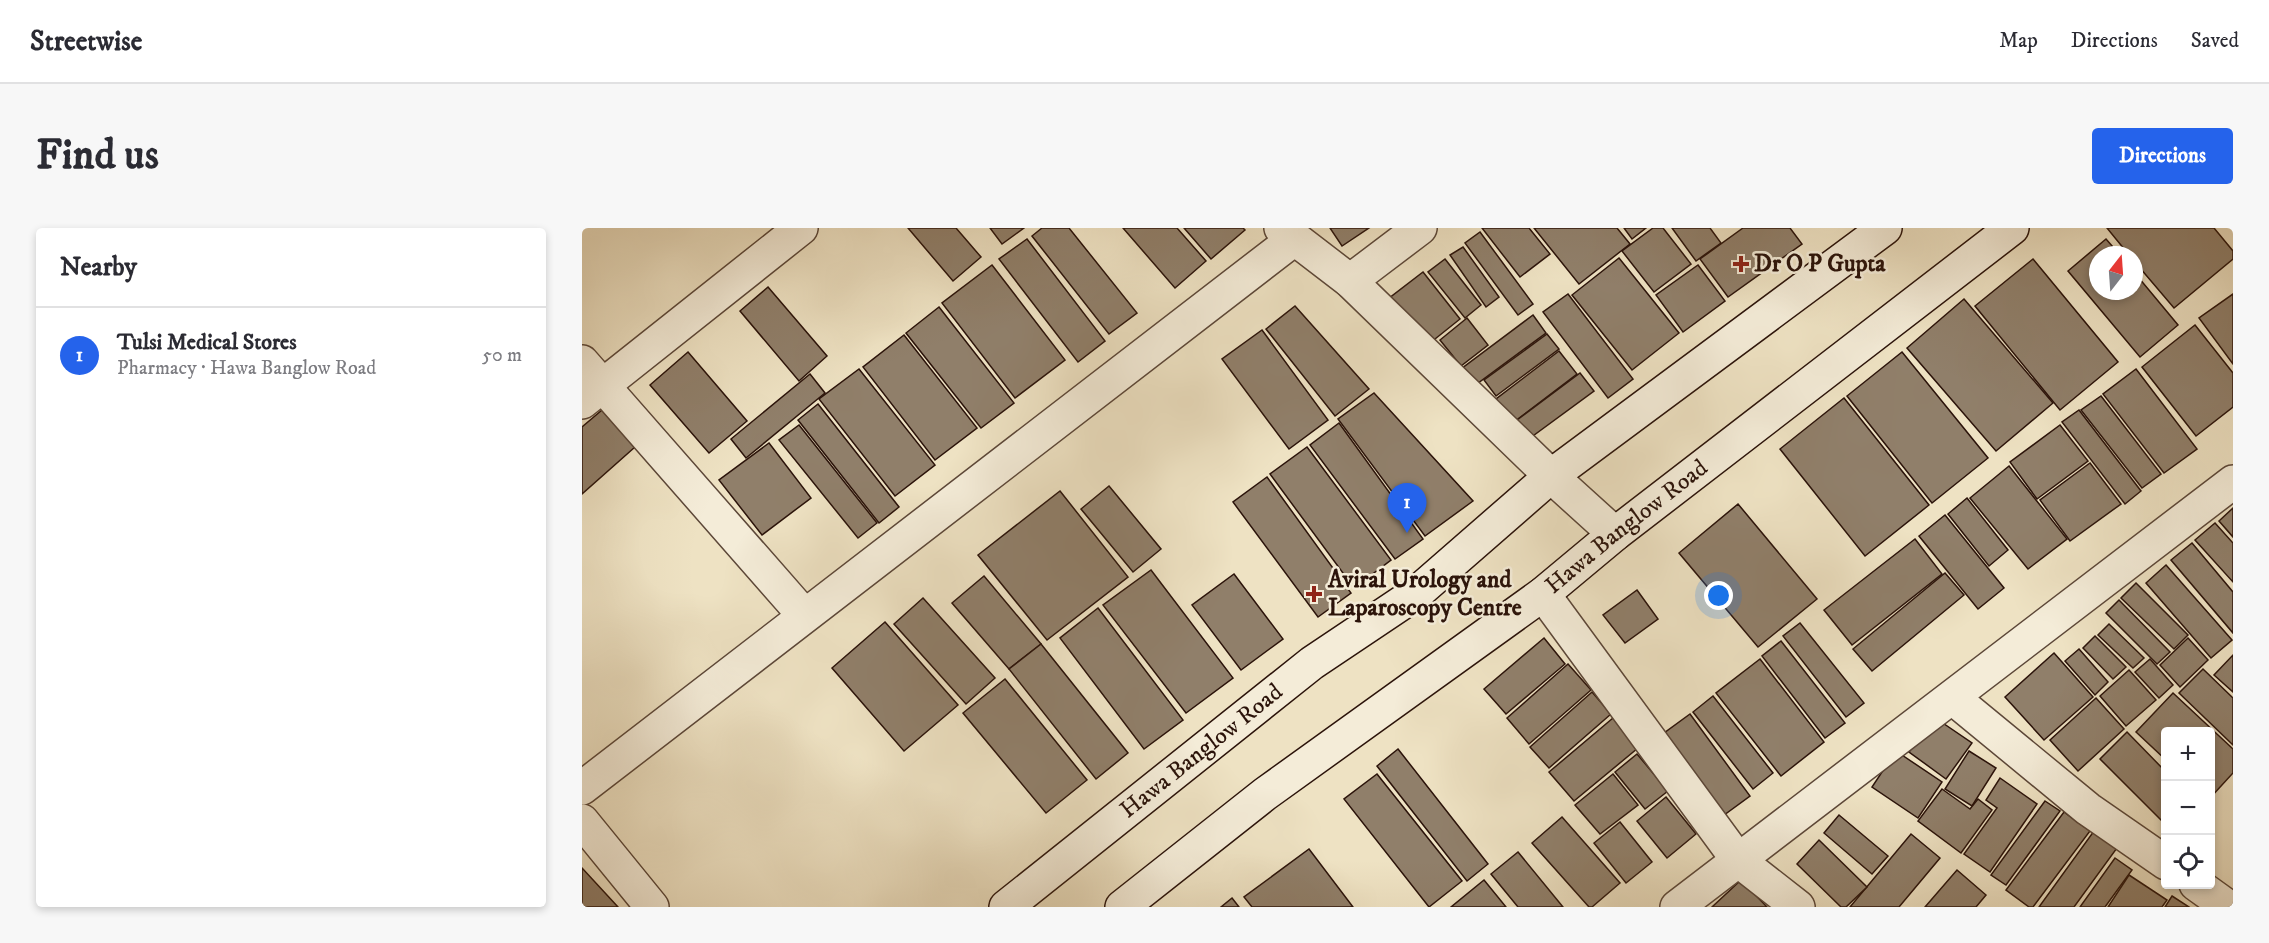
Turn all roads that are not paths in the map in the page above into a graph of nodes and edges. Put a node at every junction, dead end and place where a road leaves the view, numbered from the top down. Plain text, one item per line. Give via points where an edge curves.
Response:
1 (801, 228) edge
2 (1420, 228) edge
3 (1885, 228) edge
4 (2012, 228) edge
5 (1287, 233) edge
6 (1350, 281) junction
7 (589, 383) edge
8 (1551, 476) junction
9 (2233, 482) edge
10 (1615, 534) junction
11 (1542, 594) junction
12 (804, 615) junction
13 (1953, 698) junction
14 (582, 788) edge
15 (582, 821) edge
16 (1738, 860) junction
17 (2161, 860) edge
18 (2202, 889) edge
19 (652, 907) edge
20 (1006, 907) edge
21 (1122, 907) edge
22 (1677, 907) edge
23 (1798, 907) edge
24 (2228, 907) edge

1 - 7 street
2 - 6 street
3 - 8 street, Hawa Banglow Road
4 - 10 street, Hawa Banglow Road
5 - 6 street
5 - 12 street
6 - 8 street
7 - 12 street
8 - 10 street
8 - 20 street, Hawa Banglow Road via 1418,592 1312,663
9 - 13 street
10 - 11 street, Hawa Banglow Road
11 - 16 street
11 - 21 street, Hawa Banglow Road via 1265,794
12 - 14 street
13 - 16 street
13 - 17 street via 2088,809
15 - 19 street
16 - 22 street
16 - 23 street
18 - 24 street

